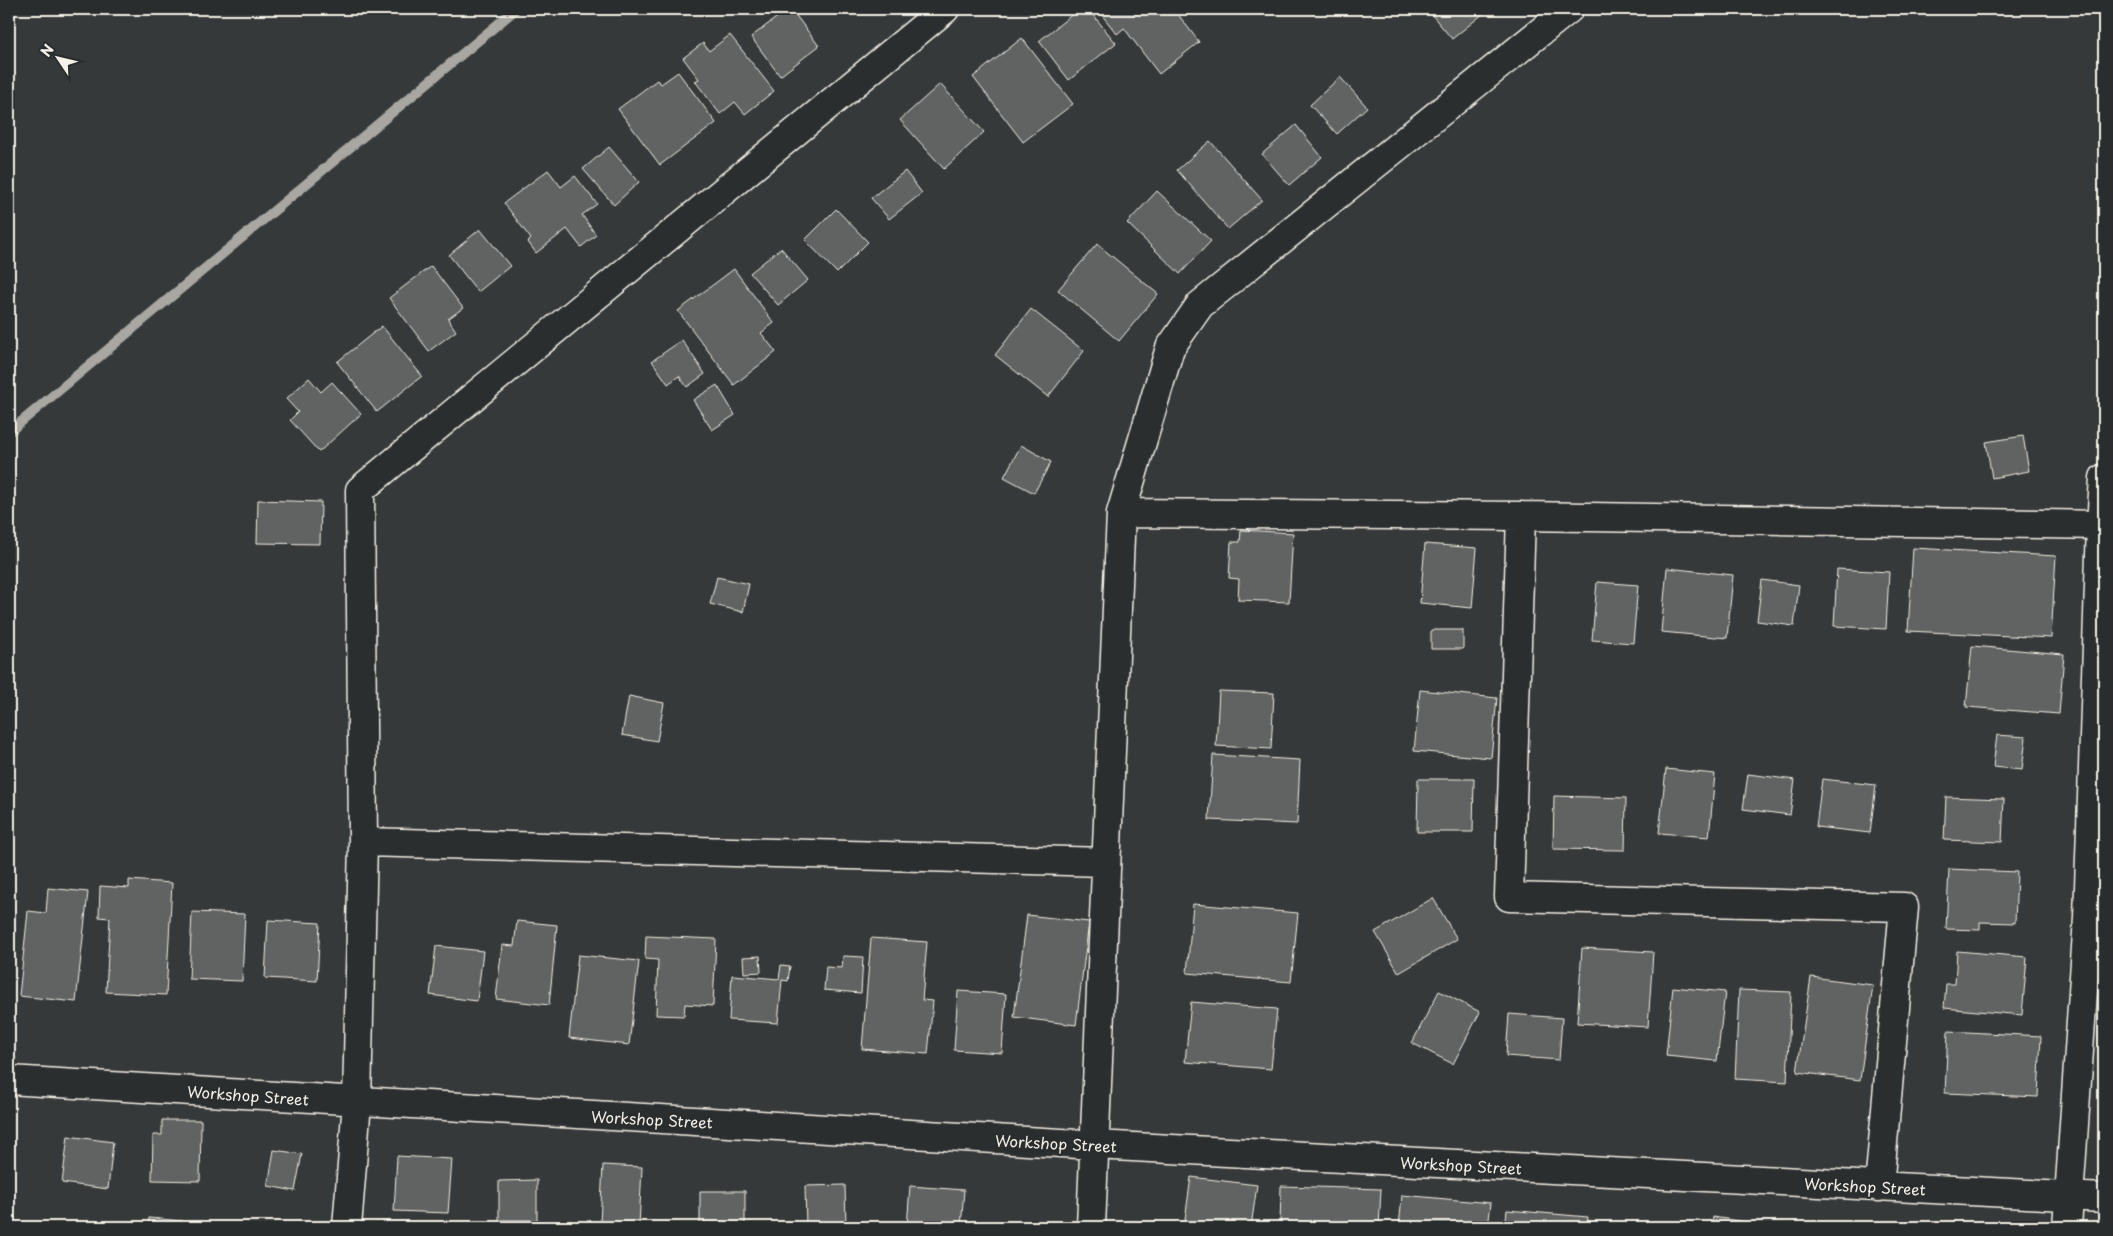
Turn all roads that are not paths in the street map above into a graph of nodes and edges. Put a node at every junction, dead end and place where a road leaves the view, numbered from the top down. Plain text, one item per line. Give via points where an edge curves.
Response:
1 (945, 9) edge
2 (1569, 9) edge
3 (2104, 478) edge
4 (1121, 513) junction
5 (1520, 516) junction
6 (2103, 525) edge
7 (363, 842) junction
8 (1106, 862) junction
9 (9, 1080) edge
10 (357, 1102) junction
11 (1095, 1145) junction
12 (1879, 1187) junction
13 (2069, 1197) junction
14 (2104, 1198) edge
15 (347, 1227) edge
16 (1091, 1227) edge
17 (2066, 1227) edge

1 - 7 street via 360,490
2 - 4 street via 1200,305 1170,348
3 - 6 street
4 - 5 street
4 - 8 street
5 - 6 street
5 - 12 street via 1509,897 1904,907
6 - 13 street via 2088,918
7 - 8 street
7 - 10 street
8 - 11 street
9 - 10 street, Workshop Street
10 - 11 street, Workshop Street
10 - 15 street
11 - 12 street, Workshop Street
11 - 16 street
12 - 13 street, Workshop Street
13 - 14 street, Workshop Street
13 - 17 street

